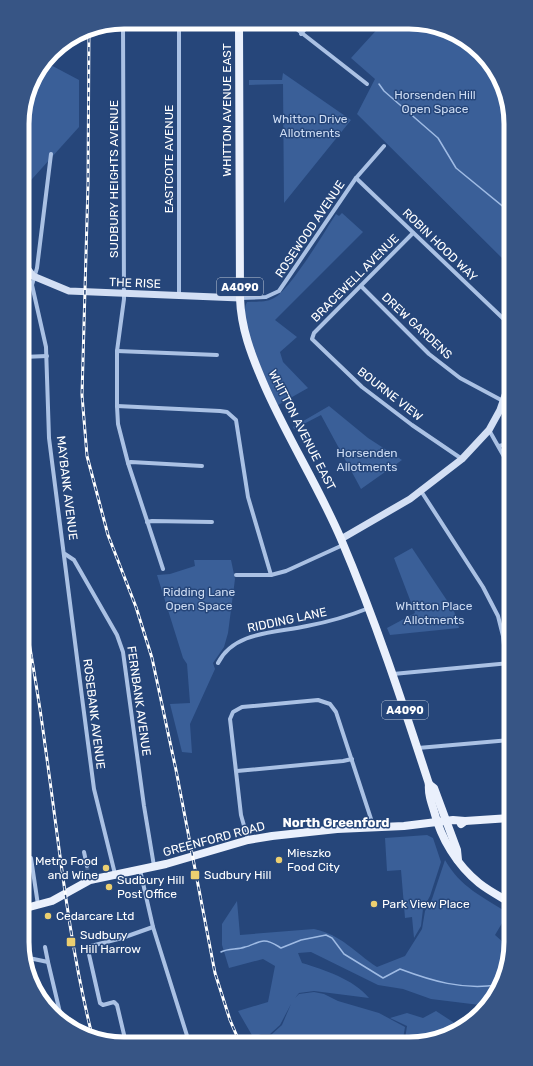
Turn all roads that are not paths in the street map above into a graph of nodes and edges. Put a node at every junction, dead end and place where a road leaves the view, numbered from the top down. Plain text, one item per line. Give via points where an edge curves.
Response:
1 (123, 29) edge
2 (179, 29) edge
3 (239, 29) edge
4 (296, 29) edge
5 (305, 29) edge
6 (301, 34) junction
7 (367, 84) dead end
8 (384, 146) dead end
9 (51, 154) dead end
10 (356, 178) junction
11 (413, 233) junction
12 (29, 271) edge
13 (33, 276) junction
14 (361, 286) junction
15 (124, 293) junction
16 (179, 295) junction
17 (240, 298) junction
18 (504, 319) edge
19 (312, 338) joint
20 (117, 351) junction
21 (217, 355) dead end
22 (47, 356) junction
23 (29, 357) edge
24 (504, 398) edge
25 (503, 401) junction
26 (117, 406) junction
27 (489, 430) junction
28 (504, 445) edge
29 (499, 446) junction
30 (504, 456) edge
31 (462, 459) junction
32 (128, 463) junction
33 (202, 466) dead end
34 (421, 491) junction
35 (147, 522) junction
36 (212, 522) dead end
37 (342, 542) junction
38 (65, 554) junction
39 (163, 569) dead end
40 (236, 575) dead end
41 (271, 575) junction
42 (369, 608) junction
43 (504, 642) edge
44 (218, 663) dead end
45 (504, 663) edge
46 (393, 674) junction
47 (504, 741) edge
48 (418, 748) junction
49 (352, 759) junction
50 (237, 771) junction
51 (429, 784) junction
52 (504, 818) edge
53 (438, 823) junction
54 (447, 823) junction
55 (374, 828) junction
56 (248, 840) junction
57 (84, 852) dead end
58 (31, 858) dead end
59 (458, 860) junction
60 (87, 866) tunnel mouth
61 (154, 866) junction
62 (140, 869) junction
63 (115, 874) junction
64 (504, 899) edge
65 (38, 905) junction
66 (29, 907) edge
67 (153, 927) junction
68 (45, 947) dead end
69 (31, 958) edge
70 (48, 962) junction
71 (60, 1012) edge
72 (125, 1037) edge
73 (186, 1037) edge

1 - 15 street, SUDBURY HEIGHTS AVENUE
2 - 16 street, EASTCOTE AVENUE
3 - 17 main road, WHITTON AVENUE EAST / A4090
4 - 6 street
5 - 6 street
6 - 7 street
8 - 10 street, ROSEWOOD AVENUE
9 - 13 street via 37,268
10 - 11 street, ROBIN HOOD WAY
10 - 17 street, ROSEWOOD AVENUE via 279,291 266,297
11 - 14 street, BRACEWELL AVENUE
11 - 18 street, ROBIN HOOD WAY
12 - 13 street
13 - 15 street, THE RISE via 74,292
13 - 22 street, MAYBANK AVENUE via 32,285
14 - 19 street, BRACEWELL AVENUE
14 - 25 street, DREW GARDENS via 429,354 460,378
15 - 16 street, THE RISE
15 - 20 street, SUDBURY HEIGHTS AVENUE
16 - 17 street, THE RISE
17 - 37 main road, WHITTON AVENUE EAST / A4090 via 243,328 275,410 322,498
19 - 31 street, BOURNE VIEW via 314,343 362,387
20 - 21 street
20 - 26 street, SUDBURY HEIGHTS AVENUE
22 - 23 street
22 - 38 street, MAYBANK AVENUE via 49,438
24 - 25 street
25 - 27 street
26 - 32 street, SUDBURY HEIGHTS AVENUE via 118,424
26 - 41 street via 220,411 232,415 236,420 251,509
27 - 29 street
27 - 31 street
28 - 29 street
29 - 30 street
31 - 34 street
32 - 33 street
32 - 35 street, SUDBURY HEIGHTS AVENUE
34 - 37 street
34 - 43 street via 493,605
35 - 36 street
35 - 39 street, SUDBURY HEIGHTS AVENUE
37 - 41 street via 302,565
37 - 42 main road, WHITTON AVENUE EAST / A4090
38 - 61 street, FERNBANK AVENUE via 74,560 120,643
38 - 63 street, ROSEBANK AVENUE via 94,789
40 - 41 street
42 - 44 street, RIDDING LANE via 322,623 239,641 226,650
42 - 46 main road, WHITTON AVENUE EAST / A4090
45 - 46 street
46 - 48 main road, WHITTON AVENUE EAST / A4090
47 - 48 street
48 - 51 main road, WHITTON AVENUE EAST / A4090
49 - 50 street
49 - 50 street via 330,704 318,700 242,707 233,712 230,719
49 - 55 street
50 - 56 street via 241,815
51 - 53 main road, WHITTON AVENUE EAST / A4090 via 428,791
51 - 54 main road, WHITTON AVENUE EAST / A4090 via 434,788
52 - 54 main road, GREENFORD ROAD
53 - 54 main road, GREENFORD ROAD
53 - 55 main road, GREENFORD ROAD via 424,827 419,825
53 - 59 main road, A4090 via 451,852
54 - 59 main road, A4090
55 - 56 main road, GREENFORD ROAD via 337,829
56 - 61 main road, GREENFORD ROAD
57 - 60 street
58 - 65 street
59 - 64 main road, A4090 via 481,885
61 - 62 main road, GREENFORD ROAD
62 - 63 main road, GREENFORD ROAD
62 - 67 street
63 - 65 main road, GREENFORD ROAD via 89,877 55,899
65 - 66 main road, GREENFORD ROAD
67 - 72 street via 91,946 88,950 100,1003 103,1005 114,1002 118,1005
67 - 73 street
68 - 70 street
69 - 70 street
70 - 71 street

